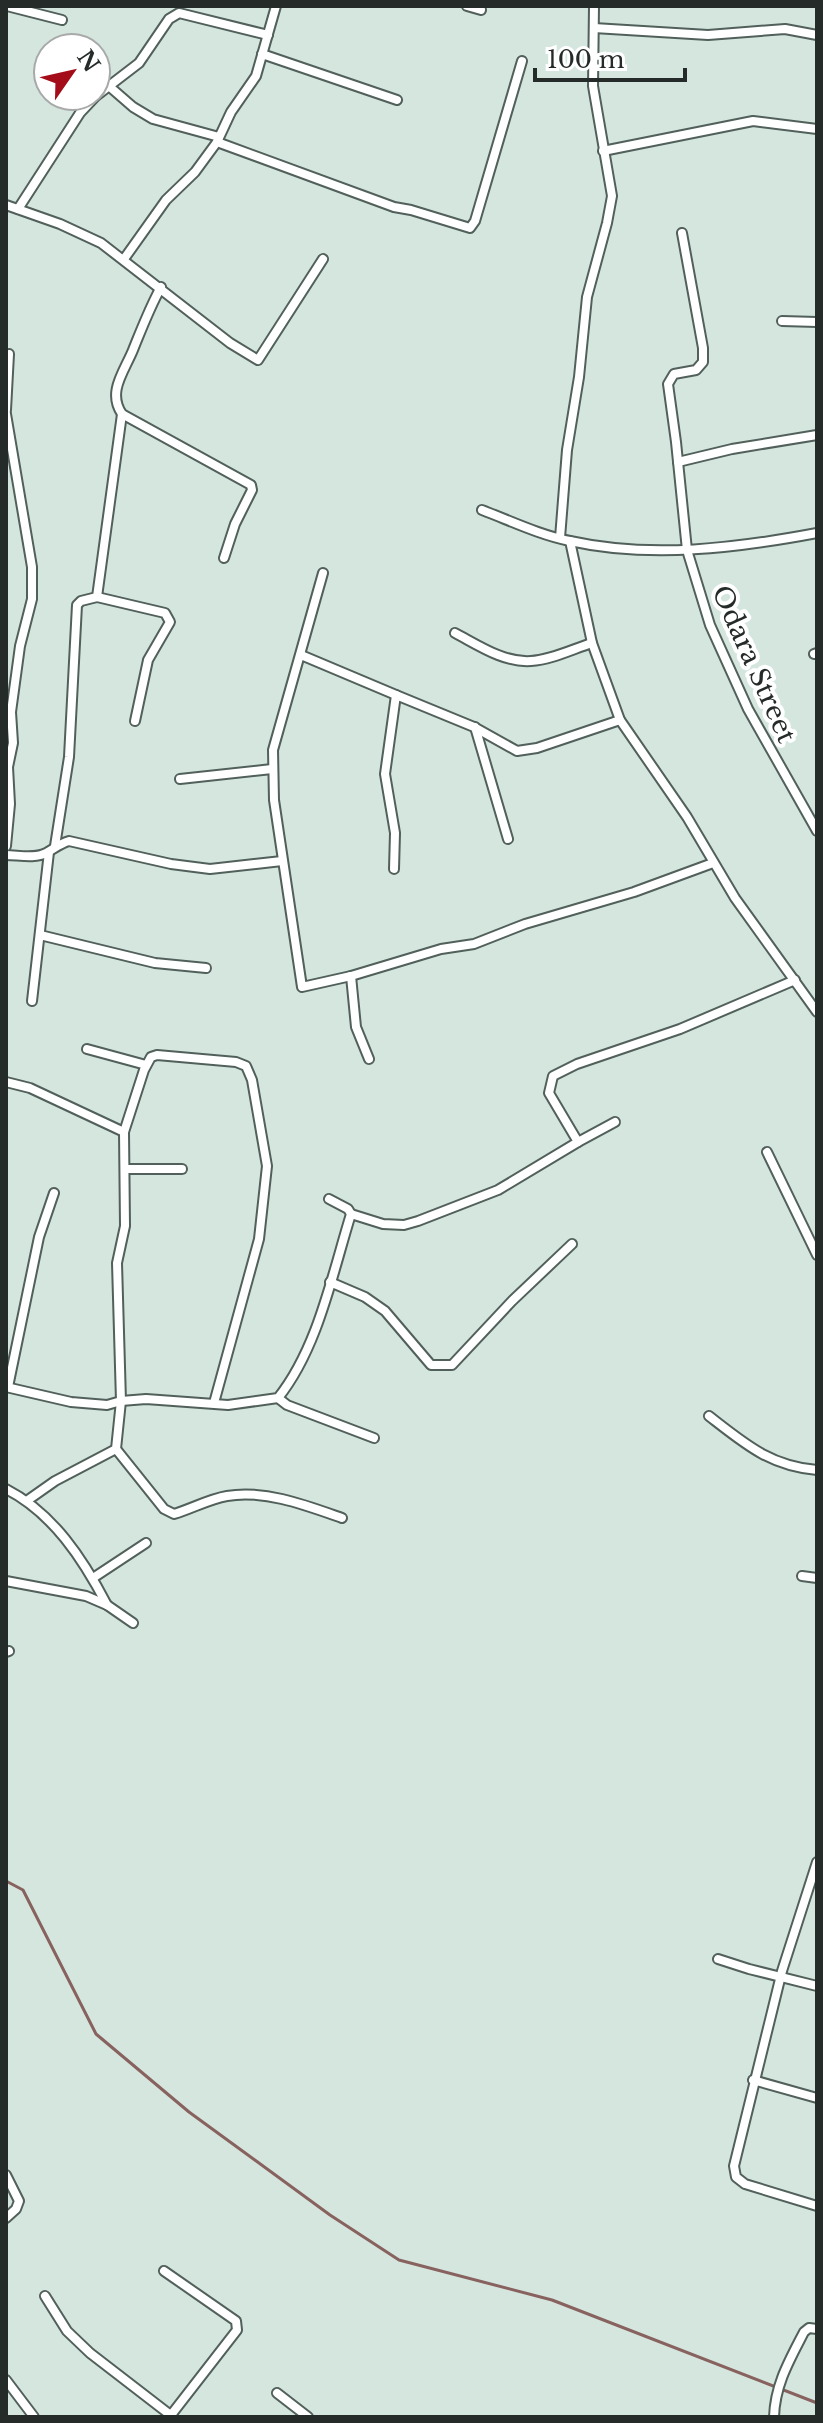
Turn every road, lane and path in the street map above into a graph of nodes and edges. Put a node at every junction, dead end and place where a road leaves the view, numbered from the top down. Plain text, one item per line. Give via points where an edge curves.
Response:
1 (7, 6) edge
2 (276, 6) edge
3 (467, 6) edge
4 (594, 6) edge
5 (481, 10) dead end
6 (62, 20) dead end
7 (594, 28) junction
8 (268, 35) junction
9 (817, 35) edge
10 (262, 54) junction
11 (522, 61) dead end
12 (112, 85) edge
13 (112, 89) edge
14 (397, 100) dead end
15 (81, 112) edge
16 (817, 129) edge
17 (218, 140) junction
18 (603, 151) junction
19 (6, 205) edge
20 (18, 209) junction
21 (682, 233) dead end
22 (124, 259) junction
23 (323, 259) dead end
24 (161, 287) junction
25 (782, 321) dead end
26 (817, 322) edge
27 (9, 354) dead end
28 (6, 412) edge
29 (122, 414) junction
30 (817, 435) edge
31 (678, 462) junction
32 (482, 510) dead end
33 (817, 533) edge
34 (560, 538) junction
35 (570, 541) junction
36 (687, 550) junction
37 (224, 558) dead end
38 (323, 573) dead end
39 (97, 597) junction
40 (455, 633) dead end
41 (592, 643) junction
42 (301, 655) junction
43 (396, 695) junction
44 (620, 720) junction
45 (135, 721) dead end
46 (474, 727) junction
47 (7, 765) edge
48 (272, 769) junction
49 (180, 779) dead end
50 (817, 831) edge
51 (508, 839) dead end
52 (6, 846) edge
53 (52, 849) junction
54 (6, 855) edge
55 (282, 861) junction
56 (713, 863) junction
57 (394, 869) dead end
58 (40, 935) junction
59 (206, 968) dead end
60 (351, 976) junction
61 (795, 980) junction
62 (32, 1001) dead end
63 (817, 1012) edge
64 (87, 1049) dead end
65 (369, 1059) dead end
66 (146, 1065) junction
67 (6, 1082) edge
68 (615, 1122) dead end
69 (124, 1132) junction
70 (578, 1142) junction
71 (767, 1152) dead end
72 (126, 1169) junction
73 (182, 1169) dead end
74 (54, 1193) dead end
75 (329, 1199) dead end
76 (351, 1214) junction
77 (572, 1244) dead end
78 (817, 1255) edge
79 (330, 1282) junction
80 (7, 1387) edge
81 (278, 1398) junction
82 (121, 1401) junction
83 (214, 1403) junction
84 (709, 1416) dead end
85 (374, 1438) dead end
86 (116, 1449) junction
87 (817, 1470) edge
88 (6, 1489) edge
89 (28, 1500) junction
90 (342, 1518) dead end
91 (146, 1543) dead end
92 (802, 1576) dead end
93 (93, 1578) junction
94 (817, 1578) edge
95 (6, 1581) edge
96 (107, 1605) junction
97 (133, 1623) dead end
98 (817, 1862) edge
99 (814, 1881) edge
100 (718, 1959) dead end
101 (781, 1975) junction
102 (817, 1986) edge
103 (753, 2080) junction
104 (817, 2098) edge
105 (6, 2175) edge
106 (817, 2206) edge
107 (6, 2218) edge
108 (164, 2271) dead end
109 (45, 2296) dead end
110 (817, 2329) edge
111 (6, 2380) edge
112 (277, 2393) dead end
113 (172, 2416) edge
114 (34, 2417) edge
115 (308, 2417) edge
116 (774, 2417) edge

1 - 6 street
2 - 8 street
3 - 5 street
4 - 7 street
7 - 9 street via 708,35 785,29
7 - 18 street via 593,86
8 - 10 street
8 - 12 street via 179,13 169,19 139,63
10 - 14 street
10 - 17 street via 256,76
11 - 17 street via 494,165 470,228 394,207
13 - 17 street via 153,119
15 - 20 street
16 - 18 street via 753,121
17 - 22 street
18 - 34 street via 612,196 587,297
19 - 20 street
20 - 22 street via 101,243
21 - 31 street, Odara Street via 703,362 696,370 674,374 668,384
22 - 24 street
23 - 24 street via 258,360
24 - 29 street via 119,376 116,406
25 - 26 street
27 - 28 street
28 - 47 street via 32,567 32,599 14,682 13,743
29 - 37 street via 251,485
29 - 39 street
30 - 31 street
31 - 36 street, Odara Street
32 - 34 street
33 - 36 street
34 - 35 street
35 - 36 street
35 - 41 street
36 - 50 street, Odara Street via 710,625 748,709
38 - 42 street
39 - 45 street via 169,617 148,660
39 - 53 street via 77,605 69,757
40 - 41 street via 521,661
41 - 44 street
42 - 43 street
42 - 48 street
43 - 46 street
43 - 57 street via 385,774 395,833
44 - 46 street via 517,751
44 - 56 street
46 - 51 street
47 - 52 street
48 - 49 street
48 - 55 street
53 - 54 street via 39,856
53 - 55 street via 69,841 210,869
53 - 58 street
55 - 60 street via 302,987
56 - 60 street via 474,944
56 - 61 street
58 - 59 street via 155,963
58 - 62 street
60 - 65 street via 356,1027
61 - 63 street
61 - 70 street via 553,1076 549,1093
64 - 66 street
66 - 69 street
66 - 83 street via 157,1055 236,1062 246,1066 252,1080 267,1166 259,1239
67 - 69 street
68 - 70 street
69 - 72 street
70 - 76 street via 498,1190 418,1221 383,1224
71 - 78 street
72 - 73 street
72 - 82 street via 125,1226 117,1263
74 - 80 street via 39,1237
75 - 76 street
76 - 79 street
77 - 79 street via 462,1356 442,1367 431,1365 385,1311
79 - 81 street via 295,1377
80 - 82 street via 71,1402
81 - 83 street
81 - 85 street
82 - 83 street
82 - 86 street
84 - 87 street via 762,1456
86 - 89 street
86 - 90 street via 164,1509 174,1514 226,1496 251,1495
88 - 89 street
89 - 93 street via 53,1523
91 - 93 street
92 - 94 street
93 - 96 street
95 - 96 street
96 - 97 street
98 - 99 street
99 - 101 street
100 - 101 street
101 - 102 street
101 - 103 street
103 - 104 street
103 - 106 street via 736,2177
105 - 107 street via 19,2201
108 - 113 street via 236,2321 237,2330
109 - 113 street via 67,2331 90,2353
110 - 116 street via 804,2332 781,2377
111 - 114 street
112 - 115 street

